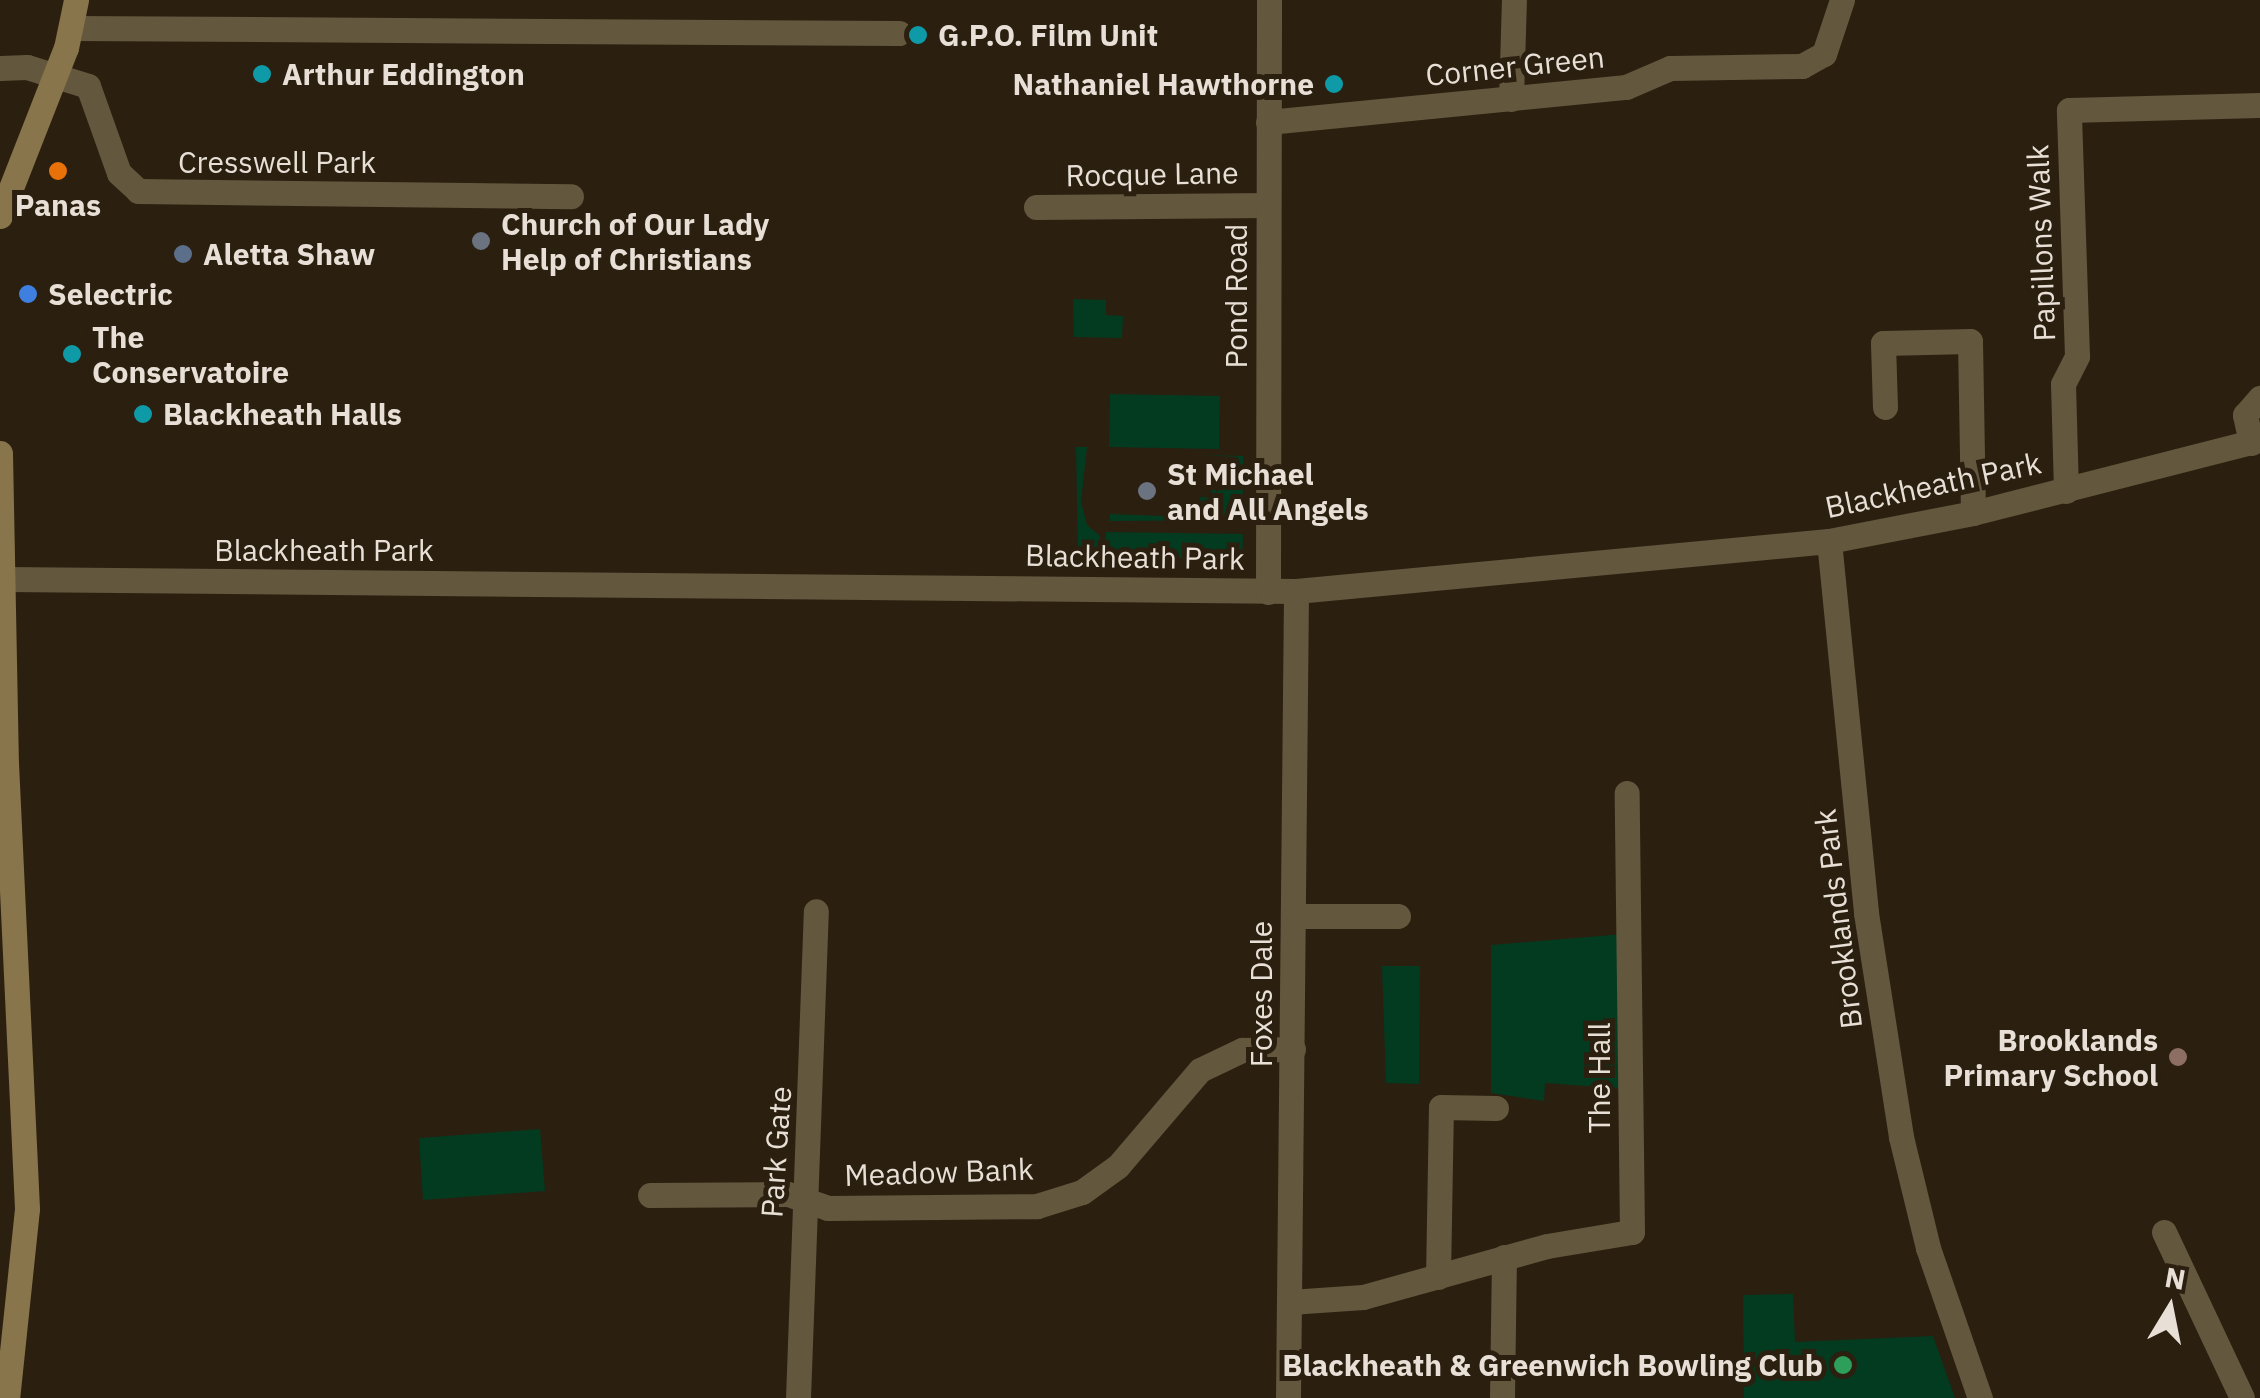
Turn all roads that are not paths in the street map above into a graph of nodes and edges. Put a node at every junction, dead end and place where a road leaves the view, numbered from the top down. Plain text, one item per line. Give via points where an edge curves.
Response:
1 (76, 0) edge
2 (1269, 0) edge
3 (1514, 0) edge
4 (1842, 0) edge
5 (72, 28) junction
6 (899, 33) dead end
7 (0, 68) edge
8 (56, 76) junction
9 (1511, 99) junction
10 (2260, 105) edge
11 (1268, 122) junction
12 (570, 196) dead end
13 (1268, 205) junction
14 (1036, 207) dead end
15 (0, 216) edge
16 (2260, 398) edge
17 (1885, 407) dead end
18 (2255, 442) edge
19 (0, 453) edge
20 (2066, 491) junction
21 (1973, 513) junction
22 (1829, 541) junction
23 (4, 579) junction
24 (1296, 591) junction
25 (1268, 592) junction
26 (1627, 792) dead end
27 (816, 911) dead end
28 (1294, 916) junction
29 (1398, 916) dead end
30 (1294, 1049) junction
31 (1496, 1108) dead end
32 (650, 1196) dead end
33 (804, 1200) junction
34 (2164, 1232) dead end
35 (1504, 1257) junction
36 (1438, 1277) junction
37 (1290, 1302) junction
38 (1506, 1396) edge
39 (8, 1398) edge
40 (798, 1398) edge
41 (1288, 1398) edge
42 (1980, 1398) edge
43 (2242, 1398) edge

1 - 5 main road
2 - 11 street, Pond Road
3 - 9 street
4 - 9 street, Corner Green via 1824,54 1802,66 1670,68 1626,88
5 - 6 street
5 - 8 main road
7 - 8 street
8 - 12 street, Cresswell Park via 95,94 106,144 119,173 138,191
8 - 15 main road
9 - 11 street, Corner Green
10 - 20 street, Papillons Walk via 2069,110 2077,356 2063,384
11 - 13 street, Pond Road
13 - 14 street, Rocque Lane
13 - 25 street, Pond Road
16 - 18 street, Blackheath Park via 2245,415
17 - 21 street via 1883,344 1970,341
18 - 20 street, Blackheath Park
19 - 23 main road
20 - 21 street, Blackheath Park
21 - 22 street, Blackheath Park
22 - 24 street, Blackheath Park
22 - 42 street, Brooklands Park via 1866,913 1901,1137 1928,1248
23 - 25 street, Blackheath Park
23 - 39 main road via 27,1210
24 - 25 street, Blackheath Park
24 - 28 street, Foxes Dale
26 - 35 street, The Hall via 1632,1232
27 - 33 street, Park Gate
28 - 29 street
28 - 30 street, Foxes Dale
30 - 33 street, Meadow Bank via 1242,1050 1200,1070 1118,1166 1082,1192 1052,1201 828,1208
30 - 37 street, Foxes Dale
31 - 36 street via 1441,1107
32 - 33 street, Meadow Bank via 686,1191
33 - 40 street, Park Gate
34 - 43 street
35 - 36 street, The Hall
35 - 38 street
36 - 37 street, The Hall via 1363,1297
37 - 41 street, Foxes Dale

